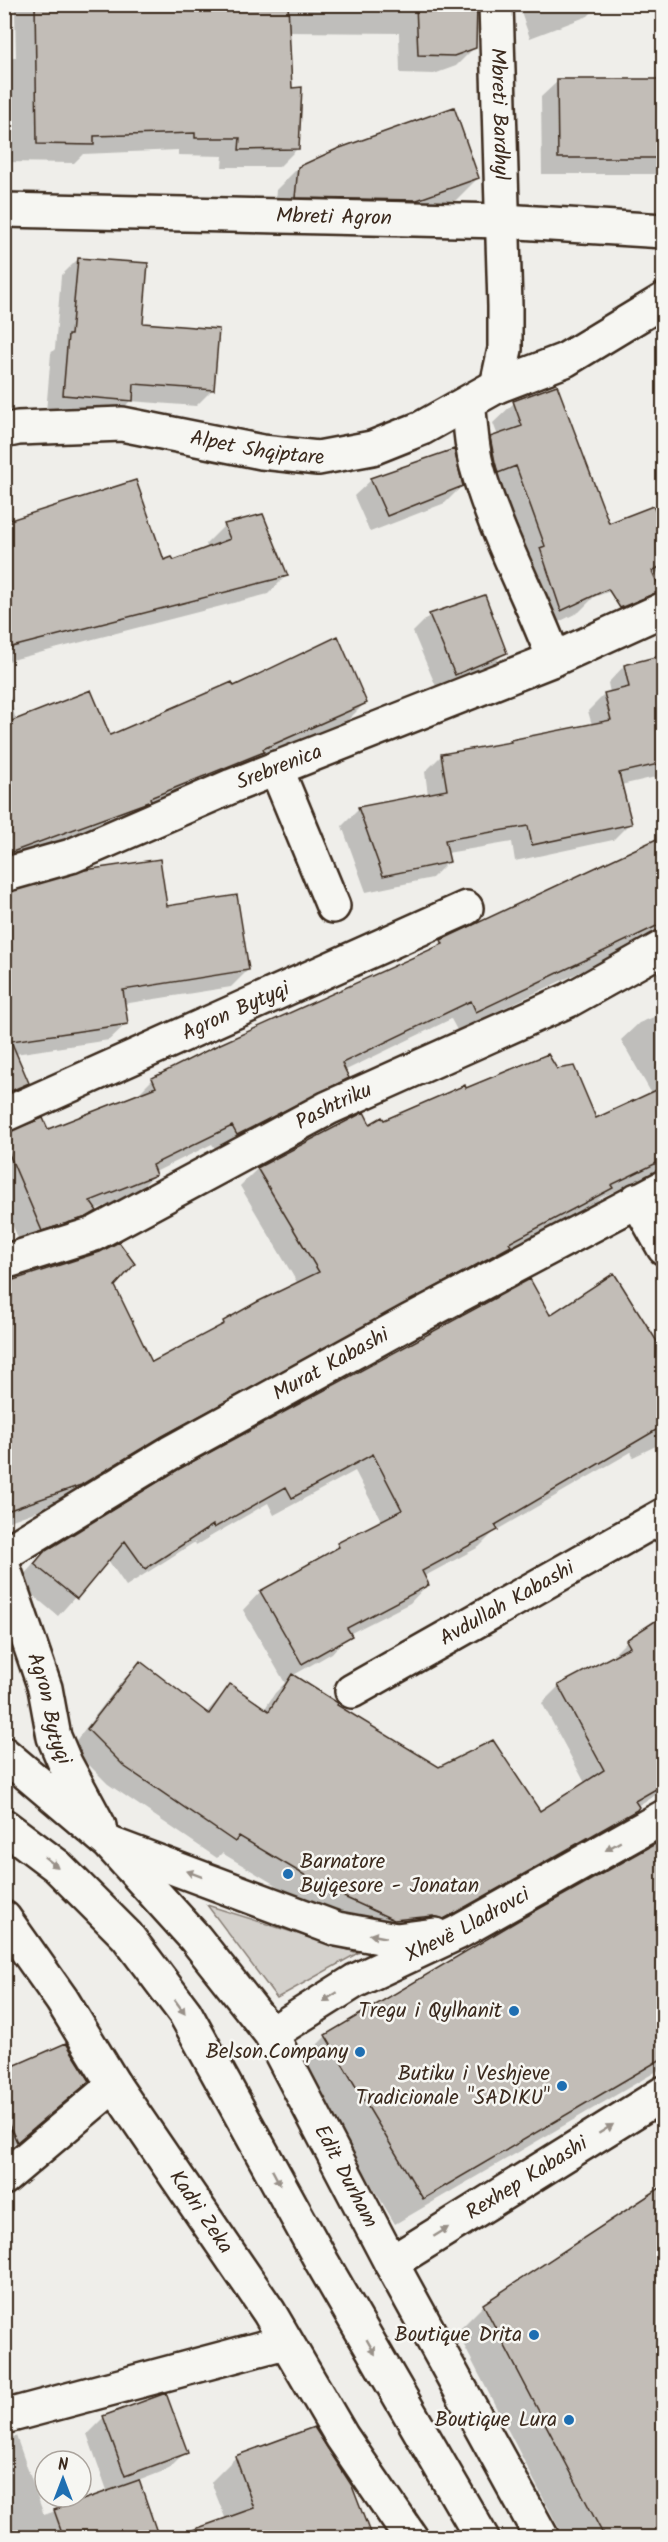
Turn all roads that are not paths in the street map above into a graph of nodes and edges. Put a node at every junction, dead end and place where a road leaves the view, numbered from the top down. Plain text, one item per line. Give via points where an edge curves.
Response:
1 (496, 4) edge
2 (4, 210) edge
3 (503, 221) junction
4 (663, 231) edge
5 (663, 300) edge
6 (497, 386) junction
7 (468, 403) junction
8 (4, 431) edge
9 (663, 609) edge
10 (554, 659) junction
11 (276, 768) junction
12 (4, 875) edge
13 (333, 906) dead end
14 (466, 908) dead end
15 (663, 947) edge
16 (4, 1116) edge
17 (650, 1194) edge
18 (663, 1248) edge
19 (4, 1262) edge
20 (663, 1515) edge
21 (4, 1554) edge
22 (4, 1569) edge
23 (352, 1691) dead end
24 (4, 1754) edge
25 (663, 1817) edge
26 (4, 1826) edge
27 (109, 1843) junction
28 (4, 1918) edge
29 (457, 1933) junction
30 (271, 2034) junction
31 (114, 2085) junction
32 (663, 2093) edge
33 (4, 2178) edge
34 (391, 2263) junction
35 (285, 2342) junction
36 (4, 2417) edge
37 (411, 2538) edge
38 (482, 2538) edge
39 (542, 2538) edge

1 - 3 street, Mbreti Bardhyl
2 - 3 street, Mbreti Agron
3 - 4 street, Mbreti Agron
3 - 6 street via 505,349
5 - 6 street, Alpet Shqiptare via 565,360
6 - 7 street, Alpet Shqiptare
7 - 8 street, Alpet Shqiptare via 422,428 372,448 318,458 262,452 122,424
7 - 10 street via 476,465
9 - 10 street, Srebrenica
10 - 11 street, Srebrenica
11 - 12 street, Srebrenica via 71,856
11 - 13 street
14 - 16 street, Agron Bytyqi
15 - 19 street, Pashtriku via 569,999 328,1108 94,1234
17 - 18 street
17 - 21 street, Murat Kabashi via 170,1453
20 - 23 street, Avdullah Kabashi
22 - 27 street, Agron Bytyqi via 45,1688 54,1737
24 - 27 street, Edit Durham
25 -> 29 street, Xhevë Lladrovci
26 -> 38 street via 57,1866 127,1936 185,2013 322,2262
29 -> 27 street, Edit Durham via 396,1940 337,1929
27 - 30 street, Edit Durham via 195,1938
28 - 31 street, Kadri Zeka via 62,2000
29 -> 30 street, Xhevë Lladrovci via 355,1981
30 - 34 street, Edit Durham
31 - 33 street
31 - 35 street, Kadri Zeka via 269,2312
34 -> 32 street, Rexhep Kabashi
34 - 39 street, Edit Durham
35 - 36 street
35 - 37 street, Kadri Zeka via 342,2437

